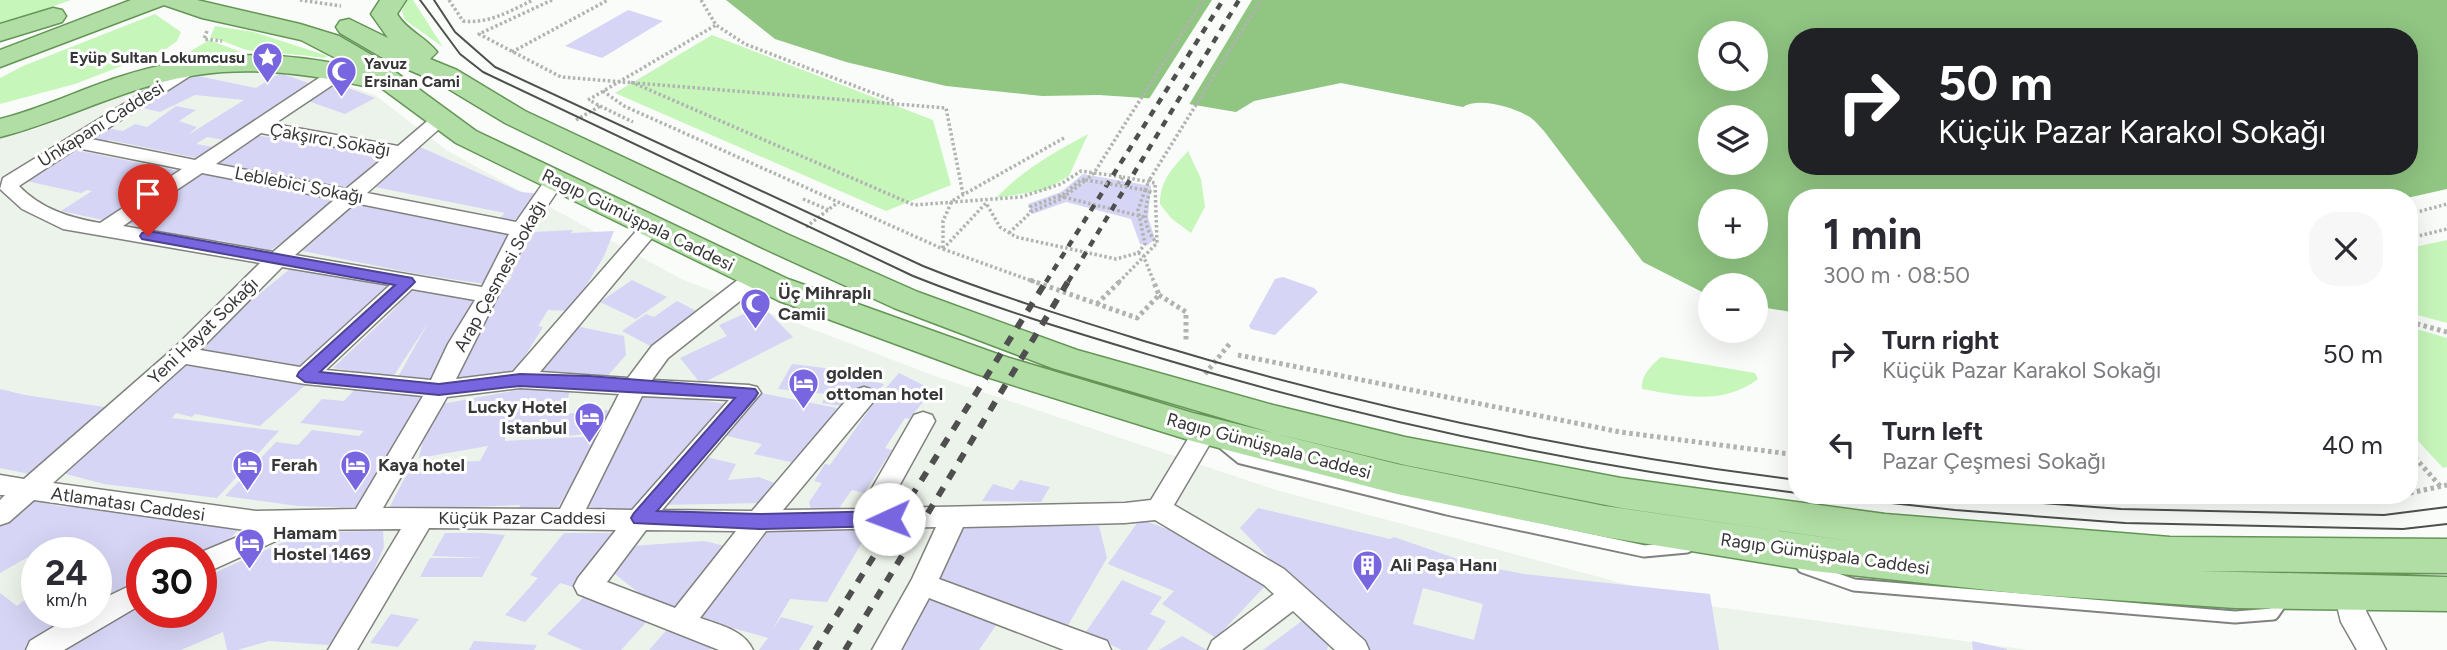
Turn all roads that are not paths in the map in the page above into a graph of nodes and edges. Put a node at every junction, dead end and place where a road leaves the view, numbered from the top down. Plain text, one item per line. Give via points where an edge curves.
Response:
1 (155, 0) edge
2 (172, 0) edge
3 (265, 0) edge
4 (393, 0) edge
5 (112, 5) edge
6 (0, 33) edge
7 (0, 43) edge
8 (0, 59) edge
9 (192, 67) junction
10 (0, 68) edge
11 (340, 72) junction
12 (447, 76) junction
13 (398, 87) junction
14 (0, 113) edge
15 (439, 121) junction
16 (257, 127) junction
17 (0, 128) edge
18 (76, 142) junction
19 (403, 153) junction
20 (197, 167) junction
21 (555, 180) junction
22 (354, 195) junction
23 (652, 226) junction
24 (105, 229) junction
25 (521, 230) junction
26 (277, 259) junction
27 (756, 277) junction
28 (407, 282) junction
29 (489, 295) junction
30 (181, 355) junction
31 (305, 376) junction
32 (520, 380) junction
33 (634, 387) junction
34 (439, 390) junction
35 (864, 396) dead end
36 (923, 421) dead end
37 (1206, 430) junction
38 (0, 485) edge
39 (27, 490) junction
40 (1159, 509) junction
41 (0, 514) edge
42 (955, 516) junction
43 (421, 517) junction
44 (569, 518) junction
45 (640, 518) junction
46 (364, 519) junction
47 (867, 519) junction
48 (256, 521) joint
49 (302, 521) junction
50 (759, 521) junction
51 (2262, 556) junction
52 (2447, 556) edge
53 (217, 557) edge
54 (923, 584) junction
55 (2284, 592) junction
56 (2362, 593) junction
57 (2447, 594) edge
58 (1294, 595) junction
59 (126, 599) edge
60 (681, 621) junction
61 (40, 650) edge
62 (342, 650) edge
63 (739, 650) edge
64 (886, 650) edge
65 (1097, 650) edge
66 (1222, 650) edge
67 (1355, 650) edge
68 (2372, 650) edge

1 - 5 main road
2 - 13 main road, Ragıp Gümüşpala Caddesi via 327,41
2 - 14 main road via 172,6 198,29 181,51 68,95
3 - 12 main road, Ragıp Gümüşpala Caddesi via 339,22
4 - 12 main road via 384,14 389,24 435,60
5 - 6 main road
5 - 7 main road
5 - 8 main road
5 - 10 main road
9 - 11 main road via 277,61
9 - 17 main road via 139,80
9 - 18 street, Unkapanı Caddesi
11 - 13 main road
11 - 16 street
12 - 51 main road, Ragıp Gümüşpala Caddesi via 550,134 919,304 1065,359 1188,396 1300,425 1621,494 1993,541
13 - 15 main road, Ragıp Gümüşpala Caddesi
15 - 19 street, Yeni Hayat Sokağı
15 - 21 main road, Ragıp Gümüşpala Caddesi
16 - 19 street, Çakşırcı Sokağı
16 - 20 street
18 - 20 street, Leblebici Sokağı
18 - 24 street, Unkapanı Caddesi via 10,182 9,187 49,216
19 - 22 street, Yeni Hayat Sokağı
20 - 22 street, Leblebici Sokağı
20 - 24 street
21 - 23 main road, Ragıp Gümüşpala Caddesi
21 - 25 street, Arap Çesmesi Sokağı
22 - 25 street, Leblebici Sokağı
22 - 26 street, Yeni Hayat Sokağı
23 - 27 main road, Ragıp Gümüşpala Caddesi
23 - 32 street
24 - 26 street
25 - 29 street, Arap Çesmesi Sokağı
26 - 28 street
26 - 30 street, Yeni Hayat Sokağı
27 - 33 street via 660,352
27 - 37 main road, Ragıp Gümüşpala Caddesi via 1028,379
28 - 29 street
28 - 31 street
29 - 34 street, Arap Çesmesi Sokağı
30 - 31 street
30 - 39 street, Yeni Hayat Sokağı
31 - 34 street
32 - 33 street
32 - 34 street
33 - 44 street
33 - 45 street via 749,393
34 - 46 street, Arap Çesmesi Sokağı
35 - 50 street
36 - 47 street
37 - 40 street
37 - 55 main road, Ragıp Gümüşpala Caddesi via 1408,483 1563,514 1743,542 1987,576
38 - 39 street, Atlamatası Caddesi
39 - 41 street, Yeni Hayat Sokağı
39 - 48 street, Atlamatası Caddesi
40 - 42 street, Küçük Pazar Caddesi
40 - 58 street via 1273,577
42 - 47 street, Küçük Pazar Caddesi
42 - 54 street
43 - 44 street, Küçük Pazar Caddesi
43 - 46 street, Küçük Pazar Caddesi
43 - 62 street
44 - 45 street, Küçük Pazar Caddesi
45 - 50 street, Küçük Pazar Caddesi
45 - 60 street via 588,586
46 - 49 street, Küçük Pazar Caddesi
47 - 50 street, Küçük Pazar Caddesi
48 - 49 street, Küçük Pazar Caddesi
49 - 53 street
50 - 60 street
51 - 52 main road, Ragıp Gümüşpala Caddesi
51 - 55 main road
54 - 64 street
54 - 65 street
55 - 56 main road, Ragıp Gümüşpala Caddesi
56 - 57 main road, Ragıp Gümüşpala Caddesi
56 - 68 street via 2351,610
58 - 66 street
58 - 67 street
59 - 61 street
60 - 63 street

